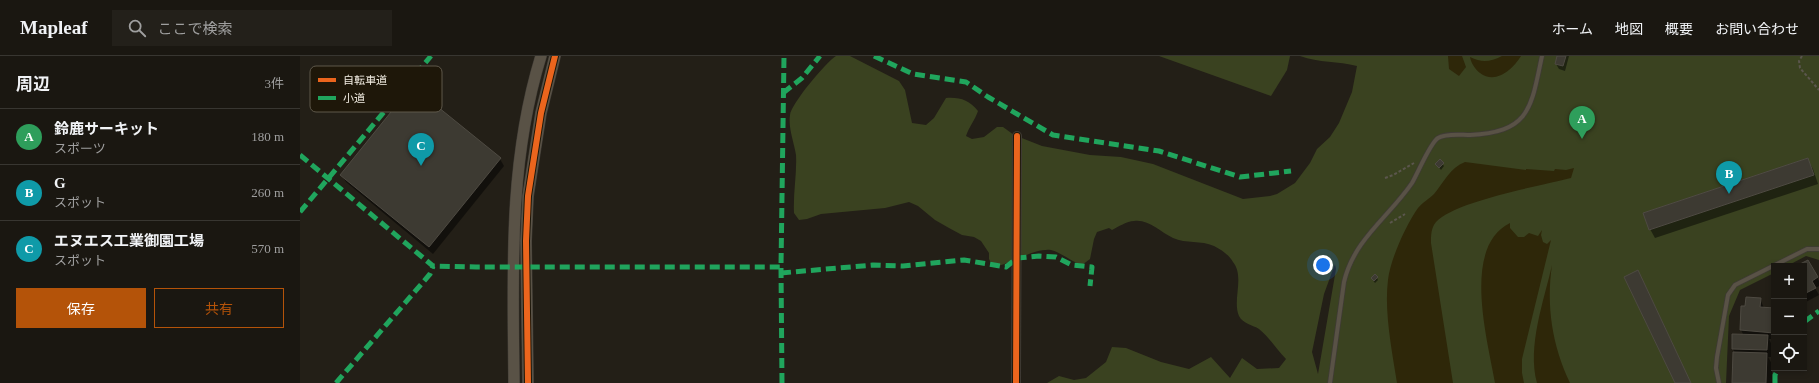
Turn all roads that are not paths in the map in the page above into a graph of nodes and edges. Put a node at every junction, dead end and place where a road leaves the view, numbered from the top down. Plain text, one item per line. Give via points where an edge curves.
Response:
1 (541, 56) edge
2 (555, 56) edge
3 (1542, 56) edge
4 (1017, 136) dead end
5 (1819, 249) edge
6 (514, 383) edge
7 (528, 383) edge
8 (1016, 383) edge
9 (1330, 383) edge
10 (1719, 383) edge

1 - 6 street via 520,147 516,191 513,267
2 - 7 street via 541,113 528,196
3 - 9 lane via 1532,101 1526,114 1501,131 1447,136 1435,140 1411,184 1353,255 1344,282
4 - 8 street
5 - 10 lane via 1807,249 1735,285 1728,295 1717,357

